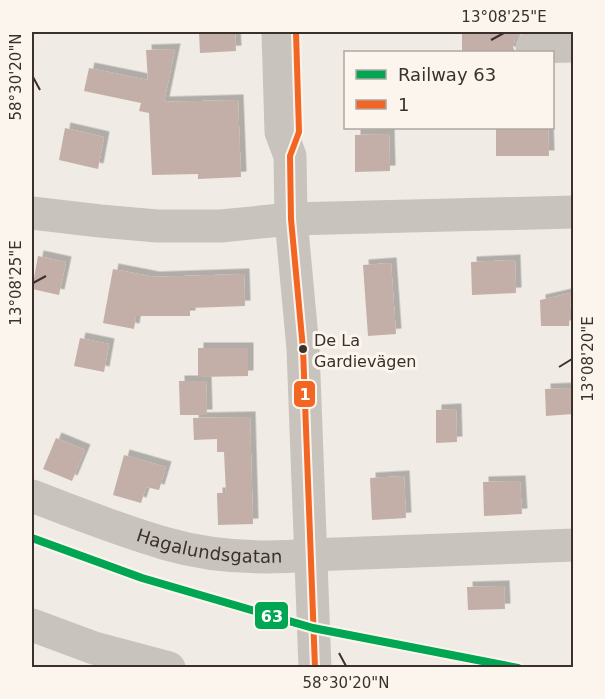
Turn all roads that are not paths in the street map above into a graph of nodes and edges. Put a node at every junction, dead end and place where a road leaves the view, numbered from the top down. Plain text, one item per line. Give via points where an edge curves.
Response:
1 (278, 32) edge
2 (296, 32) edge
3 (573, 46) edge
4 (532, 47) dead end
5 (290, 156) junction
6 (573, 212) edge
7 (32, 213) edge
8 (291, 219) junction
9 (32, 496) edge
10 (573, 545) edge
11 (310, 555) junction
12 (32, 624) edge
13 (170, 668) edge
14 (315, 668) edge

1 - 5 street via 281,132
2 - 5 street via 299,132
3 - 4 street
5 - 8 street
6 - 8 street
7 - 8 street via 157,226 222,226
8 - 11 street via 303,349
9 - 11 street, Hagalundsgatan via 177,547 243,556
10 - 11 street, Hagalundsgatan
11 - 14 street
12 - 13 street via 94,648

